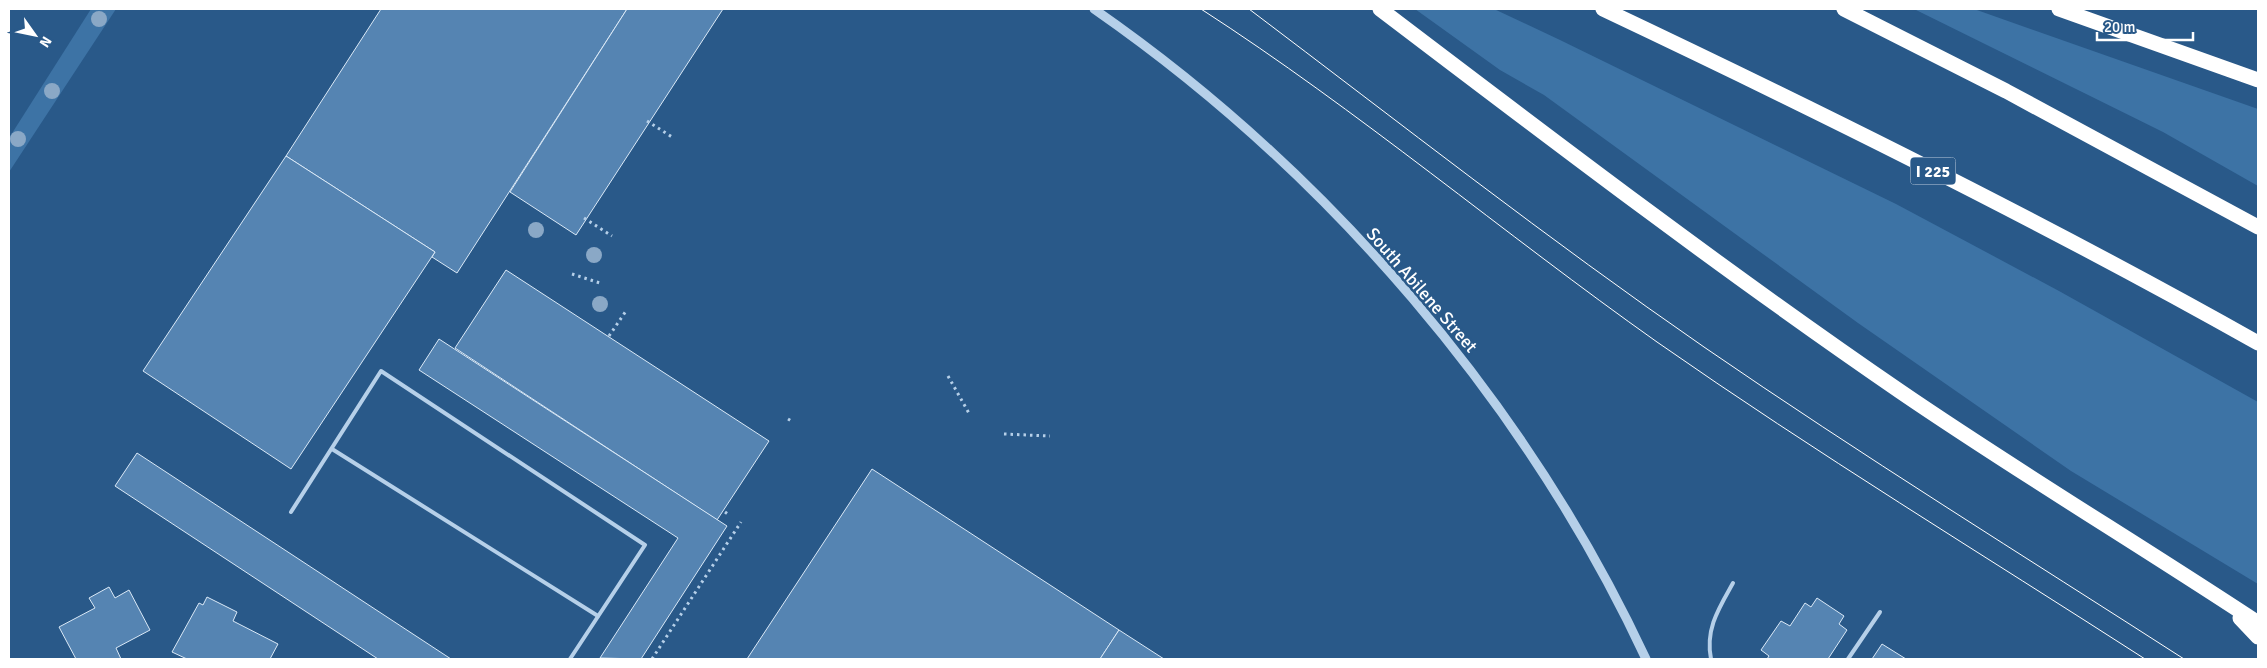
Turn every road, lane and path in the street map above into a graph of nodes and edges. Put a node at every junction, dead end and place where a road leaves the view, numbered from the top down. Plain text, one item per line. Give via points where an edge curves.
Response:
1 (1094, 9) edge
2 (1380, 9) edge
3 (1603, 9) edge
4 (1844, 9) edge
5 (2059, 9) edge
6 (2258, 80) edge
7 (647, 121) dead end
8 (672, 137) dead end
9 (584, 218) dead end
10 (2258, 227) edge
11 (612, 236) dead end
12 (572, 274) dead end
13 (600, 283) dead end
14 (626, 311) dead end
15 (609, 336) dead end
16 (2258, 343) edge
17 (948, 376) dead end
18 (970, 415) dead end
19 (788, 418) dead end
20 (793, 422) dead end
21 (1004, 434) dead end
22 (1050, 436) dead end
23 (332, 449) junction
24 (291, 512) dead end
25 (725, 512) dead end
26 (730, 515) dead end
27 (741, 522) dead end
28 (1734, 583) dead end
29 (2220, 597) junction
30 (1880, 612) dead end
31 (598, 616) junction
32 (2258, 623) edge
33 (2258, 637) edge
34 (570, 659) edge
35 (652, 659) edge
36 (1646, 659) edge
37 (1711, 659) edge
38 (1848, 659) edge

1 - 36 street, South Abilene Street via 1183,75 1268,149 1373,256 1420,310 1504,417 1548,482 1588,547
2 - 29 highway via 1591,169 1902,393
3 - 16 highway, I 225 via 1738,72 2024,217
4 - 10 highway via 2006,91
5 - 6 highway
7 - 8 path
9 - 11 path
12 - 13 path
14 - 15 path
17 - 18 path
19 - 20 path
21 - 22 path
23 - 24 lane
23 - 31 lane
23 - 31 lane via 382,371 645,545
25 - 26 path
27 - 35 path
28 - 37 lane via 1712,623 1709,635
29 - 32 highway
29 - 33 highway
30 - 38 lane
31 - 34 lane

